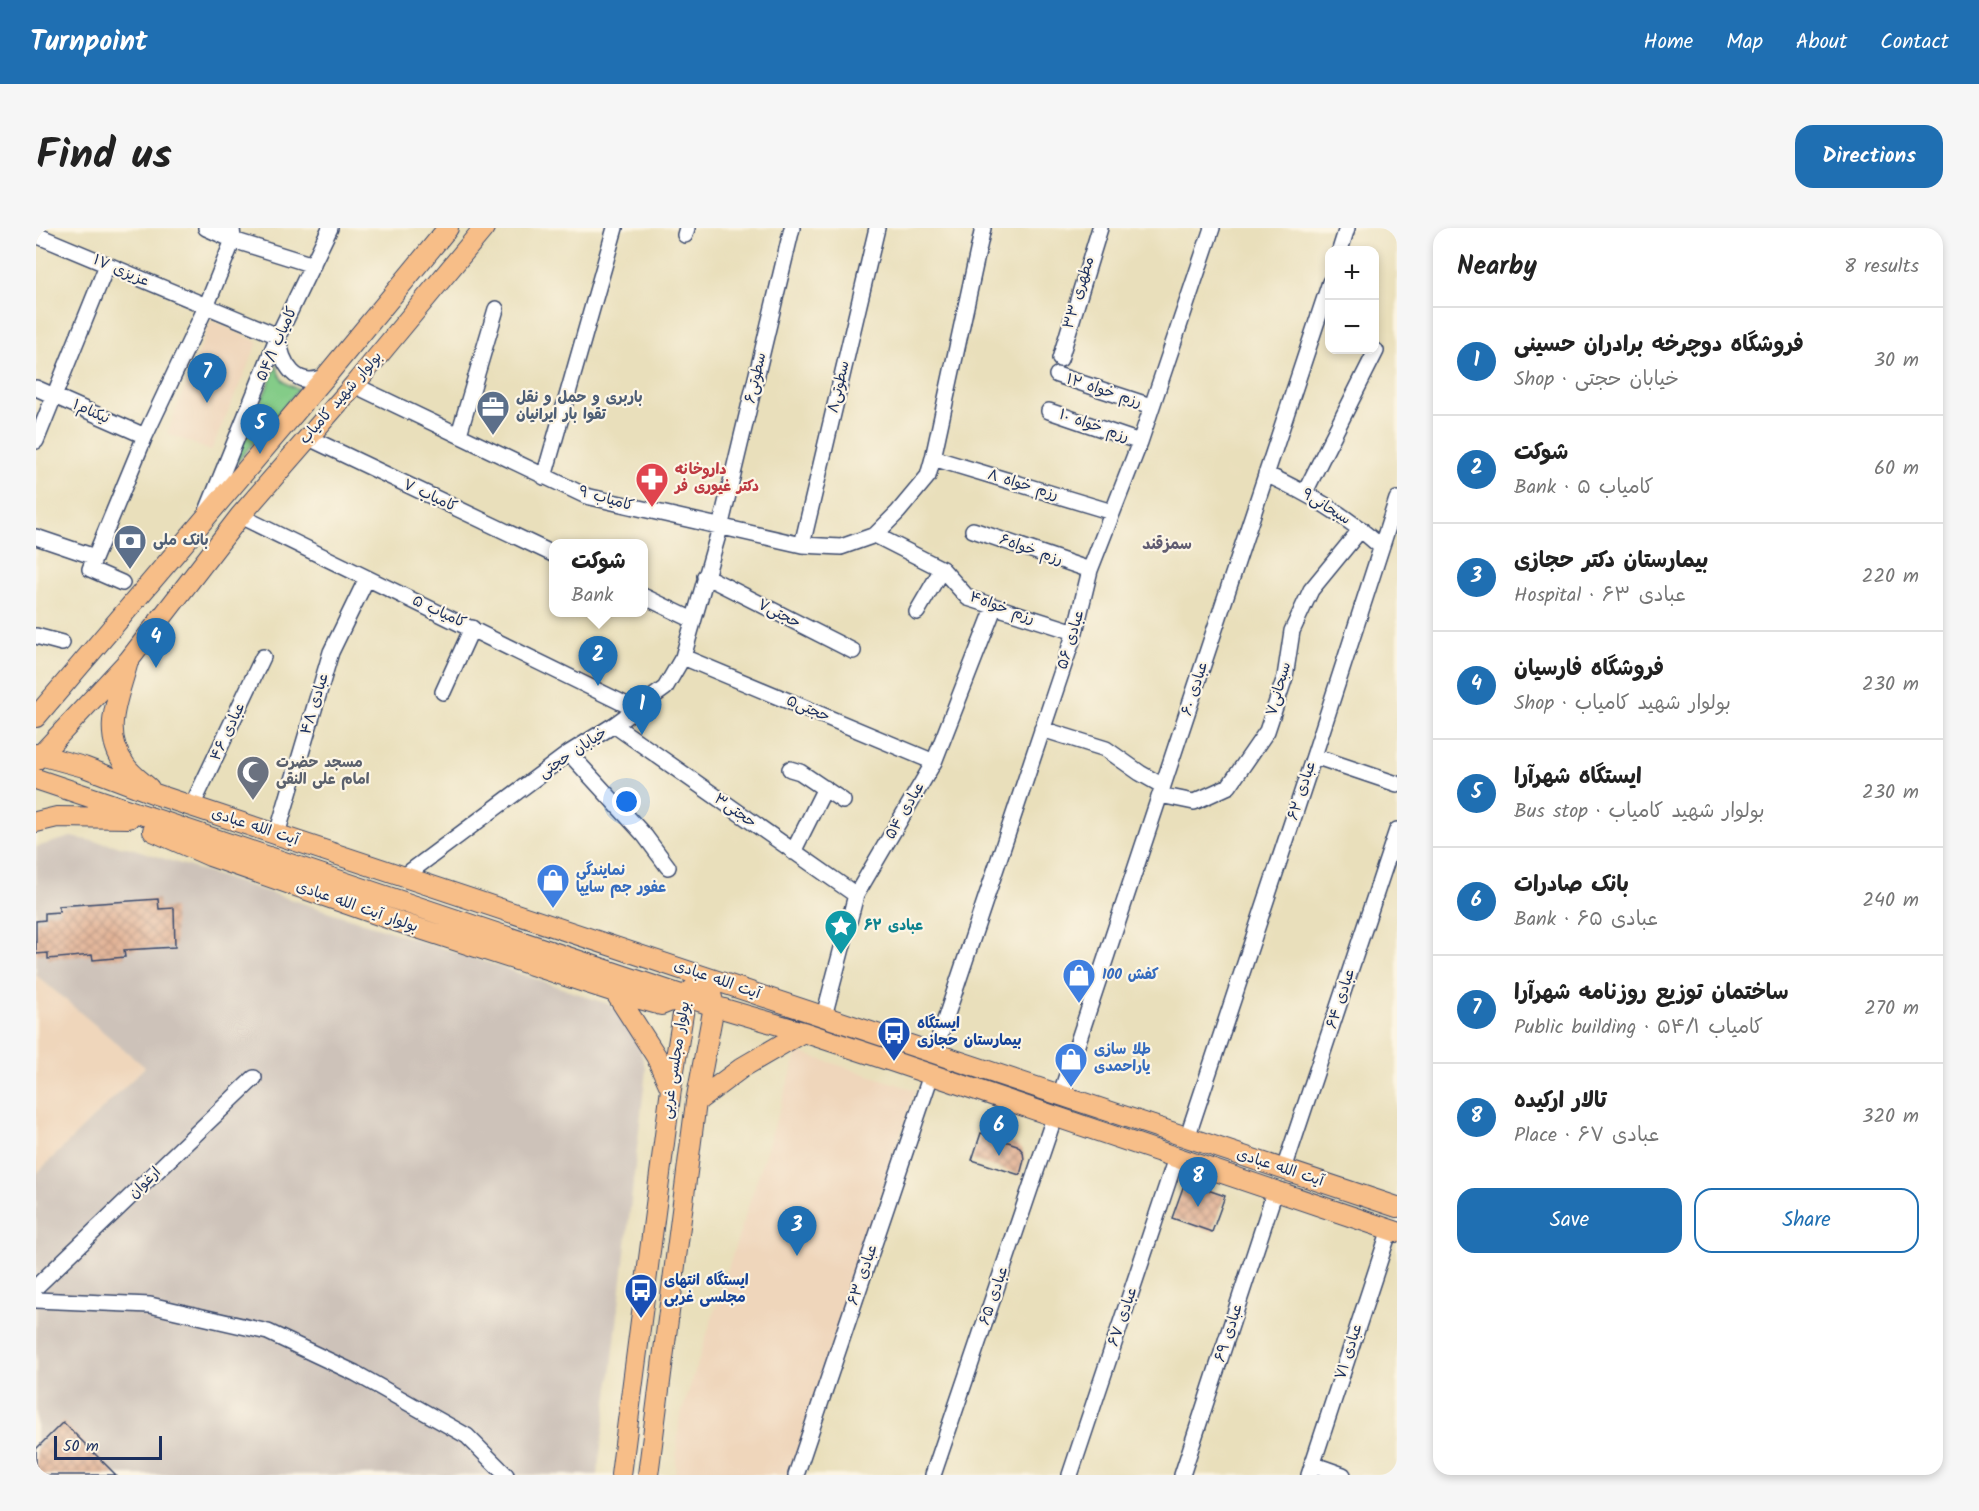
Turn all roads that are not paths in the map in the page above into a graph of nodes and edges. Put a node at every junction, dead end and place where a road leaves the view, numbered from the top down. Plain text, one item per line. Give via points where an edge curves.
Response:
1 (206, 228) edge
2 (330, 228) edge
3 (448, 228) edge
4 (484, 228) edge
5 (615, 228) edge
6 (792, 228) edge
7 (877, 228) edge
8 (981, 228) edge
9 (1100, 228) edge
10 (1212, 228) edge
11 (1347, 228) edge
12 (233, 234) edge
13 (36, 235) edge
14 (1341, 246) edge
15 (107, 265) junction
16 (313, 265) junction
17 (1325, 294) edge
18 (206, 307) junction
19 (496, 309) dead end
20 (278, 336) junction
21 (1374, 354) edge
22 (1060, 358) dead end
23 (327, 375) junction
24 (1057, 375) dead end
25 (354, 385) junction
26 (36, 388) edge
27 (53, 395) junction
28 (1151, 406) junction
29 (1049, 411) dead end
30 (459, 434) junction
31 (145, 436) junction
32 (307, 437) junction
33 (36, 441) edge
34 (1140, 442) junction
35 (933, 458) junction
36 (1266, 474) junction
37 (544, 477) junction
38 (1305, 492) junction
39 (1397, 499) edge
40 (1112, 512) junction
41 (240, 516) junction
42 (1394, 516) edge
43 (201, 524) junction
44 (720, 528) junction
45 (1361, 529) junction
46 (973, 530) dead end
47 (875, 535) junction
48 (36, 537) edge
49 (802, 545) junction
50 (1381, 547) junction
51 (549, 552) edge
52 (95, 557) junction
53 (942, 569) junction
54 (1090, 570) junction
55 (705, 576) junction
56 (367, 578) junction
57 (123, 583) dead end
58 (648, 598) edge
59 (994, 608) junction
60 (917, 612) dead end
61 (693, 620) junction
62 (472, 628) junction
63 (1075, 632) junction
64 (36, 636) edge
65 (62, 644) dead end
66 (853, 651) dead end
67 (263, 657) dead end
68 (683, 657) junction
69 (129, 660) junction
70 (442, 692) dead end
71 (637, 710) junction
72 (36, 717) edge
73 (614, 725) junction
74 (1042, 729) junction
75 (569, 753) junction
76 (1314, 756) junction
77 (37, 757) edge
78 (934, 762) junction
79 (790, 769) dead end
80 (36, 780) edge
81 (1397, 783) edge
82 (825, 788) junction
83 (1162, 791) junction
84 (155, 794) junction
85 (843, 801) dead end
86 (192, 806) junction
87 (120, 816) junction
88 (36, 822) edge
89 (175, 826) junction
90 (1397, 830) edge
91 (277, 834) junction
92 (793, 852) junction
93 (668, 867) dead end
94 (403, 877) junction
95 (856, 895) junction
96 (707, 976) junction
97 (615, 992) junction
98 (686, 995) junction
99 (714, 1006) junction
100 (824, 1016) junction
101 (803, 1032) junction
102 (934, 1053) junction
103 (931, 1075) junction
104 (254, 1078) dead end
105 (671, 1089) junction
106 (1060, 1096) junction
107 (696, 1102) junction
108 (1054, 1118) junction
109 (1187, 1138) junction
110 (1176, 1158) junction
111 (1284, 1169) junction
112 (1275, 1191) junction
113 (1397, 1207) edge
114 (1393, 1230) edge
115 (36, 1287) edge
116 (36, 1300) edge
117 (1310, 1470) edge
118 (506, 1475) edge
119 (621, 1475) edge
120 (648, 1475) edge
121 (796, 1475) edge
122 (933, 1475) edge
123 (1070, 1475) edge
124 (1182, 1475) edge
125 (1343, 1475) edge

1 - 12 street
2 - 16 street, کامیاب ۵۴/۱
3 - 23 main road, بولوار شهید کامیاب
4 - 25 main road, بولوار شهید کامیاب
5 - 37 street
6 - 44 street, سطوتی۶
7 - 49 street, سطوتی۸
8 - 35 street
9 - 22 street, مطهری ۳۳
10 - 28 street, عبادی ۵۶
11 - 14 street
12 - 16 street
12 - 18 street
13 - 15 street, عزیزی ۱۷
15 - 18 street, عزیزی ۱۷
15 - 27 street
16 - 20 street, کامیاب ۵۴/۱
17 - 36 street, عبادی ۶۰
18 - 20 street, عزیزی ۱۷
18 - 31 street
19 - 30 street
20 - 23 street via 280,354 293,373 310,381
20 - 43 street, کامیاب ۵۴/۱
21 - 38 street
23 - 43 main road, بولوار شهید کامیاب
24 - 28 street, رزم خواه ۱۲
25 - 30 street, کامیاب ۹
25 - 32 main road, بولوار شهید کامیاب
26 - 27 street, نیکنام۱
27 - 31 street, نیکنام۱
27 - 33 street
28 - 34 street, عبادی ۵۶
29 - 34 street, رزم خواه ۱۰
30 - 37 street, کامیاب ۹
31 - 52 street
32 - 41 main road, بولوار شهید کامیاب
32 - 51 street, کامیاب ۷
34 - 40 street, عبادی ۵۶
35 - 40 street, رزم خواه ۸
35 - 47 street via 928,476
36 - 38 street, سبحانی۹
36 - 83 street, عبادی ۶۰
37 - 44 street, کامیاب ۹ via 586,496
38 - 45 street, سبحانی۹
39 - 42 street, عبادی ۶۲
40 - 54 street, عبادی ۵۶
41 - 56 street, کامیاب ۵
41 - 69 main road, بولوار شهید کامیاب
42 - 50 street, عبادی ۶۲
43 - 72 main road, بولوار شهید کامیاب
44 - 49 street, کامیاب ۹
44 - 55 street, خیابان حجتی
45 - 50 street, سبحانی۹
45 - 83 street, سبحانی۷ via 1311,590 1292,631 1285,677 1267,731 1228,786 1194,802
46 - 54 street, رزم خواه۶
47 - 49 street, کامیاب ۹ via 841,547
47 - 53 street, رزم خواه۴
48 - 52 street
50 - 76 street, عبادی ۶۲
52 - 57 street via 90,569
53 - 59 street, رزم خواه۴ via 968,598
53 - 60 street
54 - 63 street, عبادی ۵۶
55 - 61 street, خیابان حجتی
55 - 66 street, حجتی۷
56 - 62 street, کامیاب ۵
56 - 91 street, عبادی ۴۸ via 331,652
58 - 61 street
59 - 63 street, رزم خواه۴
59 - 78 street, عبادی ۵۴
61 - 68 street, خیابان حجتی
62 - 70 street
62 - 71 street, کامیاب ۵
63 - 74 street, عبادی ۵۶
64 - 65 street
67 - 86 street, عبادی ۴۶
68 - 71 street, خیابان حجتی via 665,688
68 - 78 street, حجتی۵
69 - 77 main road, بولوار شهید کامیاب
69 - 84 main road via 111,722 113,741 125,765
71 - 73 street, خیابان حجتی
73 - 75 street, خیابان حجتی
73 - 92 street, حجتی۳
74 - 83 street, سبحانی۷ via 1106,749
74 - 102 street, عبادی ۵۶
75 - 93 street
75 - 94 street, خیابان حجتی
76 - 81 street
76 - 109 street, عبادی ۶۲
77 - 84 main road, آیت الله عبادی via 84,767
78 - 95 street, عبادی ۵۴
79 - 82 street
80 - 87 main road, بولوار آیت الله عبادی
80 - 89 main road, آیت الله عبادی
82 - 85 street
82 - 92 street
83 - 106 street, عبادی ۶۰
84 - 86 main road, آیت الله عبادی
86 - 91 main road, آیت الله عبادی
87 - 88 main road via 57,817
87 - 89 main road
87 - 97 main road, بولوار آیت الله عبادی via 210,856
89 - 98 main road, آیت الله عبادی
90 - 111 street, عبادی ۶۴
91 - 94 main road, آیت الله عبادی
92 - 95 street, حجتی۳
94 - 96 main road, آیت الله عبادی
95 - 100 street, عبادی ۵۴
96 - 98 main road, بولوار مجلسی غربی
96 - 99 main road, بولوار مجلسی غربی
96 - 100 main road, آیت الله عبادی
97 - 98 main road, بولوار آیت الله عبادی via 661,1005
97 - 105 main road via 651,1047
98 - 99 main road, آیت الله عبادی
98 - 105 main road, بولوار مجلسی غربی
99 - 101 main road, آیت الله عبادی
99 - 107 main road, بولوار مجلسی غربی
100 - 102 main road, آیت الله عبادی
101 - 103 main road, آیت الله عبادی
101 - 107 main road via 743,1067
102 - 106 main road, آیت الله عبادی
103 - 108 main road, آیت الله عبادی
103 - 121 street, عبادی ۶۳
104 - 115 street, ارغوان
105 - 119 main road, بولوار مجلسی غربی
106 - 109 main road, آیت الله عبادی
107 - 120 main road, بولوار مجلسی غربی
108 - 110 main road, آیت الله عبادی
108 - 122 street, عبادی ۶۵
109 - 111 main road, آیت الله عبادی
110 - 112 main road, آیت الله عبادی
110 - 123 street, عبادی ۶۷
111 - 113 main road, آیت الله عبادی
112 - 114 main road, آیت الله عبادی
112 - 124 street, عبادی ۶۹
114 - 117 street, عبادی ۷۱
116 - 118 street via 150,1305 268,1332 355,1373 467,1436
117 - 125 street

